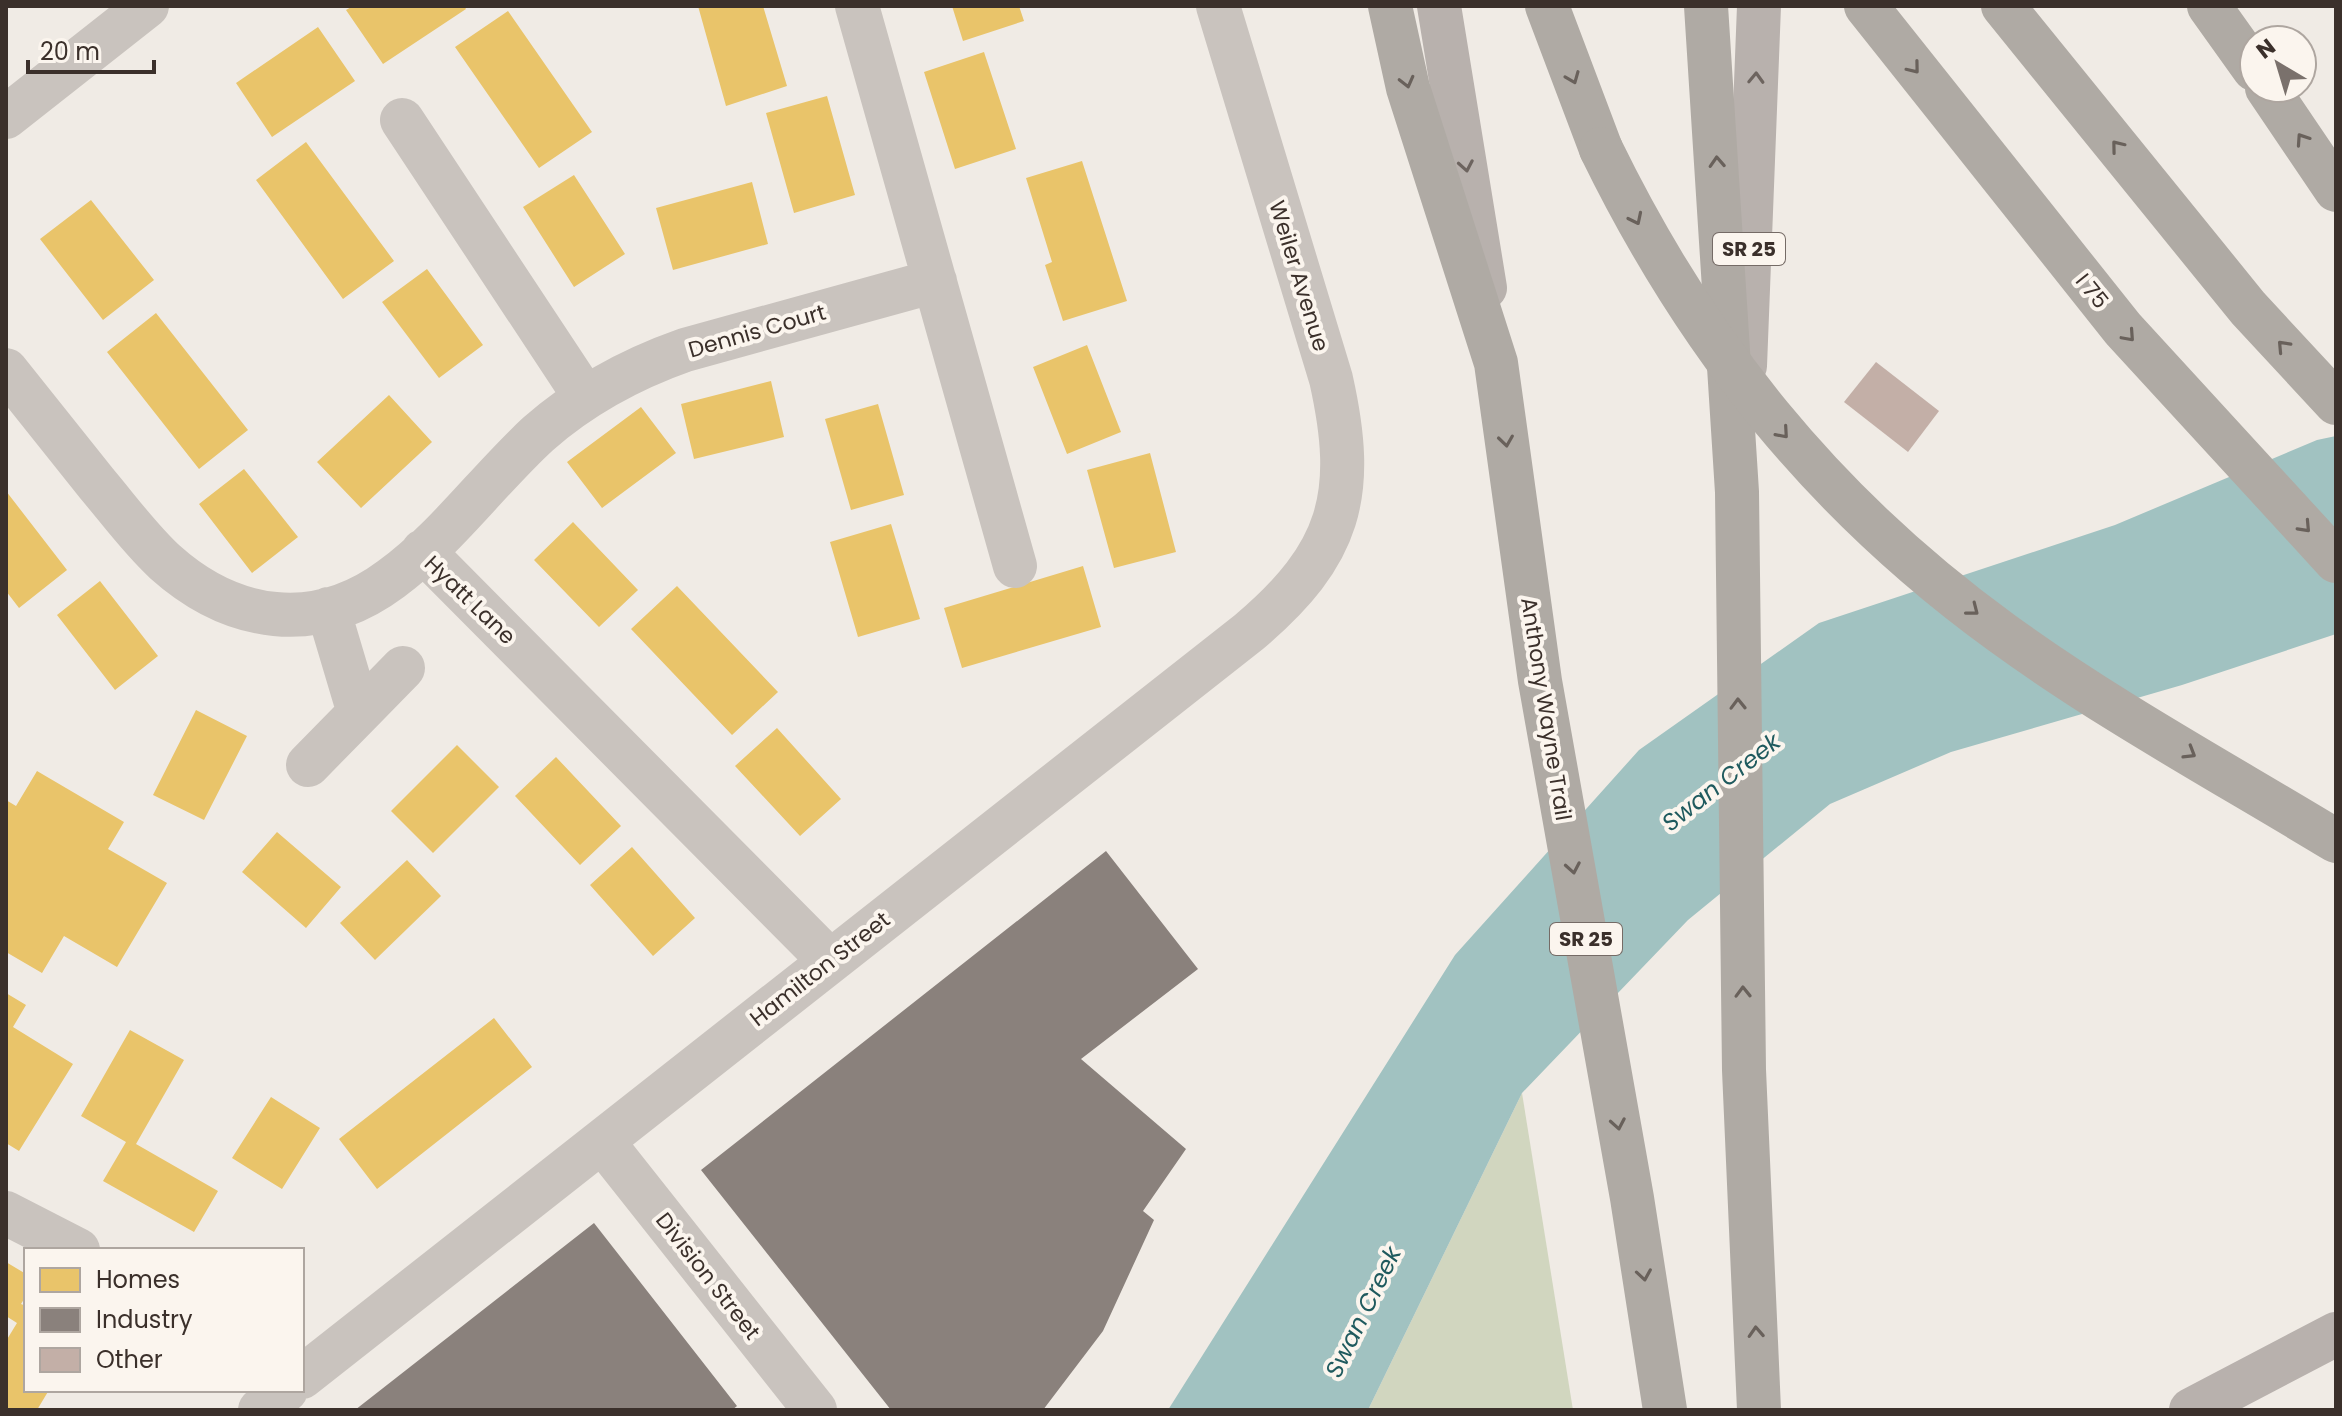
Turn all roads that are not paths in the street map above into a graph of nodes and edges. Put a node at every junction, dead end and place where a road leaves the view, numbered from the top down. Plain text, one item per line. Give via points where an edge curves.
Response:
1 (147, 6) edge
2 (857, 6) edge
3 (1218, 6) edge
4 (1390, 6) edge
5 (1439, 6) edge
6 (1547, 6) edge
7 (1706, 6) edge
8 (1759, 6) edge
9 (1866, 6) edge
10 (2003, 6) edge
11 (2209, 6) edge
12 (2238, 47) edge
13 (2278, 104) edge
14 (6, 117) edge
15 (402, 120) dead end
16 (2336, 190) edge
17 (935, 281) junction
18 (1496, 363) junction
19 (6, 370) edge
20 (585, 397) junction
21 (2336, 403) edge
22 (1737, 492) junction
23 (1323, 548) joint
24 (423, 551) junction
25 (2336, 561) edge
26 (1015, 566) dead end
27 (328, 609) junction
28 (403, 668) dead end
29 (359, 713) junction
30 (308, 765) dead end
31 (2336, 841) edge
32 (830, 961) junction
33 (602, 1141) junction
34 (6, 1213) edge
35 (74, 1248) edge
36 (2336, 1334) edge
37 (304, 1373) edge
38 (281, 1392) edge
39 (260, 1410) edge
40 (815, 1410) edge
41 (1665, 1410) edge
42 (1759, 1410) edge
43 (2191, 1410) edge

1 - 14 street
2 - 17 street
3 - 23 street, Weiler Avenue via 1341,424 1341,493
4 -> 18 highway via 1408,88
5 -> 18 main road, Anthony Wayne Trail / SR 25
6 -> 31 highway, bridge via 1601,149 1644,236 1713,344 1804,457 1888,541 2002,633
22 -> 7 highway
22 -> 8 main road, SR 25
9 -> 25 highway, I 75 via 2123,329
21 -> 10 highway via 2248,308
11 - 12 highway
16 -> 13 highway
15 - 20 street
17 - 20 street, Dennis Court via 685,350
17 - 26 street
18 -> 41 highway, Anthony Wayne Trail / SR 25 via 1540,681
19 - 27 street, Hyatt Lane via 131,525 197,587 226,604 264,615 303,616
20 - 24 street, Dennis Court via 540,432
42 -> 22 highway, SR 25 via 1744,1070
23 - 32 street, Hamilton Street via 1288,599 1249,632
24 - 27 street, Hyatt Lane via 390,580
24 - 32 street, Hyatt Lane
27 - 29 street
28 - 29 street
29 - 30 street
32 - 33 street, Hamilton Street
33 - 37 street, Hamilton Street
33 - 40 street, Division Street
34 - 35 street
36 - 43 main road
38 - 39 street, Hamilton Street

